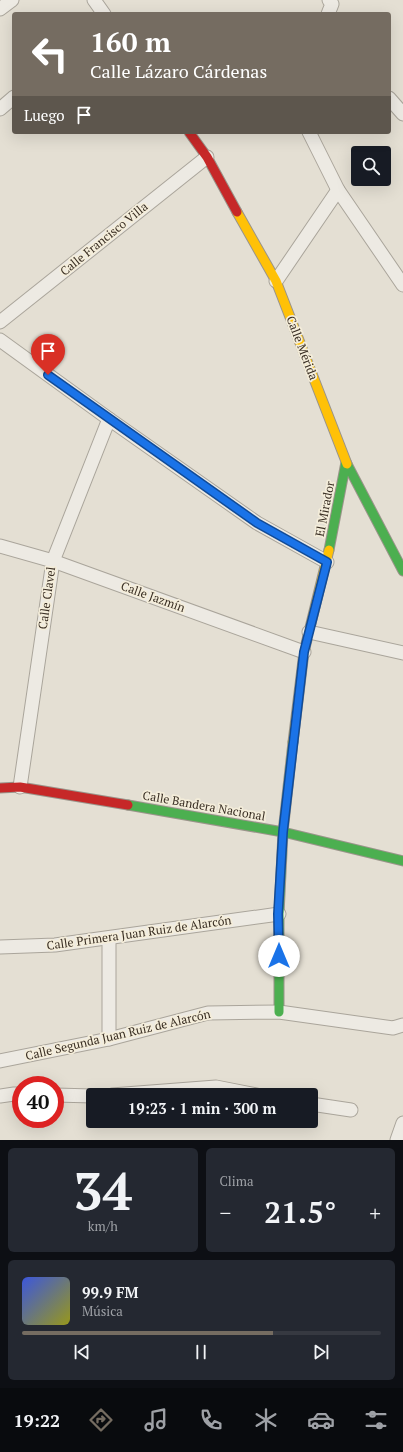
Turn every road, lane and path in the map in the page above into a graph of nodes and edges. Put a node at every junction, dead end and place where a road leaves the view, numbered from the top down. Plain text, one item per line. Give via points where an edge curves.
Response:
1 (12, 0) edge
2 (94, 0) edge
3 (0, 9) edge
4 (103, 12) edge
5 (12, 99) edge
6 (391, 100) edge
7 (0, 109) edge
8 (403, 114) edge
9 (190, 134) edge
10 (310, 134) edge
11 (207, 157) junction
12 (338, 190) junction
13 (276, 281) junction
14 (403, 285) edge
15 (0, 322) edge
16 (0, 340) edge
17 (109, 419) junction
18 (346, 462) junction
19 (0, 546) edge
20 (53, 561) junction
21 (327, 562) junction
22 (403, 571) edge
23 (309, 632) junction
24 (304, 652) junction
25 (403, 653) edge
26 (20, 787) junction
27 (0, 788) edge
28 (283, 832) junction
29 (403, 861) edge
30 (278, 914) junction
31 (109, 938) junction
32 (0, 947) edge
33 (279, 1012) junction
34 (403, 1025) edge
35 (108, 1039) junction
36 (0, 1061) edge
37 (203, 1088) edge
38 (221, 1088) edge
39 (12, 1094) edge
40 (64, 1095) edge
41 (0, 1096) edge
42 (86, 1096) edge
43 (318, 1105) edge
44 (351, 1110) dead end
45 (403, 1122) edge
46 (397, 1140) edge

1 - 3 street
2 - 4 street
5 - 7 street
6 - 8 street
9 - 11 street, Calle Mérida
10 - 12 street
11 - 13 street, Calle Mérida
11 - 15 street, Calle Francisco Villa
12 - 13 street
12 - 14 street
13 - 18 street, Calle Mérida
16 - 17 street
17 - 20 street, Calle Clavel
17 - 21 street via 257,523
18 - 21 street, El Mirador
18 - 22 street, Calle Mérida
19 - 20 street, Calle Jazmín
20 - 24 street, Calle Jazmín
20 - 26 street, Calle Clavel
21 - 23 street, El Mirador
23 - 24 street, El Mirador
23 - 25 street
24 - 28 street, El Mirador
26 - 27 street, Calle Bandera Nacional
26 - 28 street, Calle Bandera Nacional
28 - 29 street, Calle Bandera Nacional
28 - 30 street, El Mirador
30 - 31 street, Calle Primera Juan Ruiz de Alarcón
30 - 33 street, El Mirador
31 - 32 street, Calle Primera Juan Ruiz de Alarcón via 55,945
31 - 35 street
33 - 34 street, Calle Segunda Juan Ruiz de Alarcón via 393,1028
33 - 35 street, Calle Segunda Juan Ruiz de Alarcón via 208,1013
35 - 36 street, Calle Segunda Juan Ruiz de Alarcón
37 - 38 street
39 - 41 street
40 - 42 street
43 - 44 street
45 - 46 street

